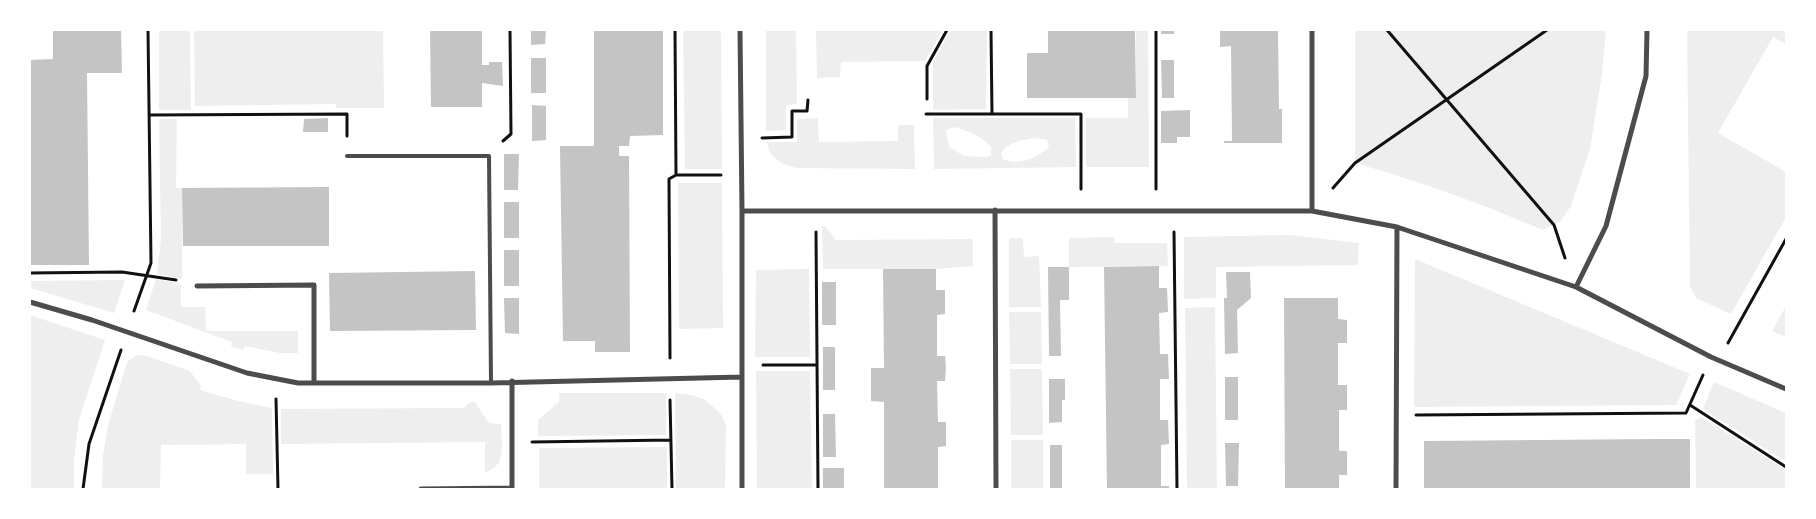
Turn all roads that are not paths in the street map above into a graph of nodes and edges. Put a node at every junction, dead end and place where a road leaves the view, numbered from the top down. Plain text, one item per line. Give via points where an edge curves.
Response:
1 (740, 30) edge
2 (1312, 30) edge
3 (1647, 30) edge
4 (348, 156) road end
5 (995, 210) junction
6 (742, 211) junction
7 (1312, 211) junction
8 (1397, 227) junction
9 (197, 286) road end
10 (1576, 287) junction
11 (30, 302) edge
12 (742, 377) junction
13 (512, 382) junction
14 (314, 383) junction
15 (492, 383) junction
16 (1786, 389) edge
17 (421, 489) edge
18 (742, 489) edge
19 (996, 489) edge
20 (1396, 489) edge

1 - 6 street
2 - 7 street
3 - 10 street via 1646,76 1606,226
4 - 15 lane via 489,156
5 - 6 street
5 - 7 street
5 - 19 street
6 - 12 street
7 - 8 street
8 - 10 street
8 - 20 street
9 - 14 street via 314,285
10 - 16 street via 1710,357
11 - 14 street via 247,373
12 - 13 street
12 - 18 street
13 - 15 street
13 - 17 street via 512,488
14 - 15 street

